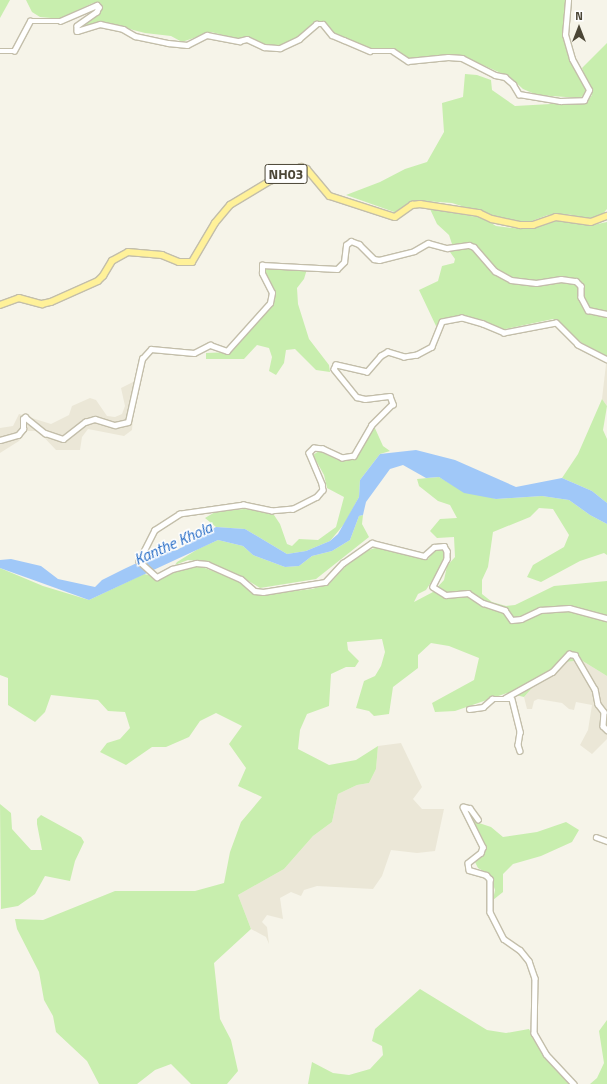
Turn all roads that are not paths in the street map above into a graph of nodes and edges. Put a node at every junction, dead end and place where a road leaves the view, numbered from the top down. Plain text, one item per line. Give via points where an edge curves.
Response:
1 (568, 0) edge
2 (0, 51) edge
3 (607, 216) edge
4 (0, 305) edge
5 (607, 314) edge
6 (607, 360) edge
7 (0, 440) edge
8 (607, 618) edge
9 (505, 698) junction
10 (469, 709) dead end
11 (607, 730) edge
12 (520, 751) dead end
13 (478, 820) dead end
14 (596, 837) dead end
15 (607, 841) edge
16 (574, 1084) edge

1 - 2 street via 565,35 572,59 588,90 588,96 584,100 560,101 519,94 505,77 495,75 468,60 448,57 408,61 393,51 370,51 332,35 323,24 316,24 299,39 280,48 264,47 247,39 239,41 207,35 186,45 168,43 135,36 123,29 100,24 77,31 77,26 97,12 100,7 97,5 60,21 30,21 14,51
3 - 4 main road, NH03 via 591,222 556,217 533,225 520,225 492,219 479,213 420,204 412,205 395,217 330,196 307,169 301,168 270,181 230,205 215,223 192,262 185,263 162,255 128,252 112,261 98,281 50,302 42,304 19,298
5 - 7 street via 588,310 581,298 581,286 576,281 561,279 536,283 511,280 495,272 474,247 469,245 447,248 428,243 414,251 379,260 374,259 359,244 351,241 346,245 344,262 337,269 262,265 262,273 272,293 270,303 227,351 210,345 194,353 151,349 142,359 128,422 115,425 94,419 85,422 63,439 45,433 25,417 23,429 18,435
6 - 8 street via 578,345 556,323 504,333 462,318 442,322 432,347 417,355 404,357 388,352 367,372 336,365 334,370 357,397 365,399 390,396 393,404 372,425 354,456 342,458 323,449 314,448 309,453 323,490 316,497 293,510 272,511 244,505 180,514 156,530 139,561 156,576 196,563 233,575 255,591 264,592 324,582 343,563 372,543 424,556 434,547 444,546 448,551 447,559 433,587 446,595 468,593 483,603 505,610 512,620 521,619 540,610 569,608
9 - 10 street via 492,699 483,707
9 - 11 street via 552,672 569,654 575,655 596,690 598,704 604,712 603,726
9 - 12 street via 511,698 514,702 520,732
13 - 16 street via 470,809 463,807 483,847 481,853 468,863 469,870 486,875 490,879 490,912 504,939 520,950 529,961 535,978 534,1033 546,1054
14 - 15 street

